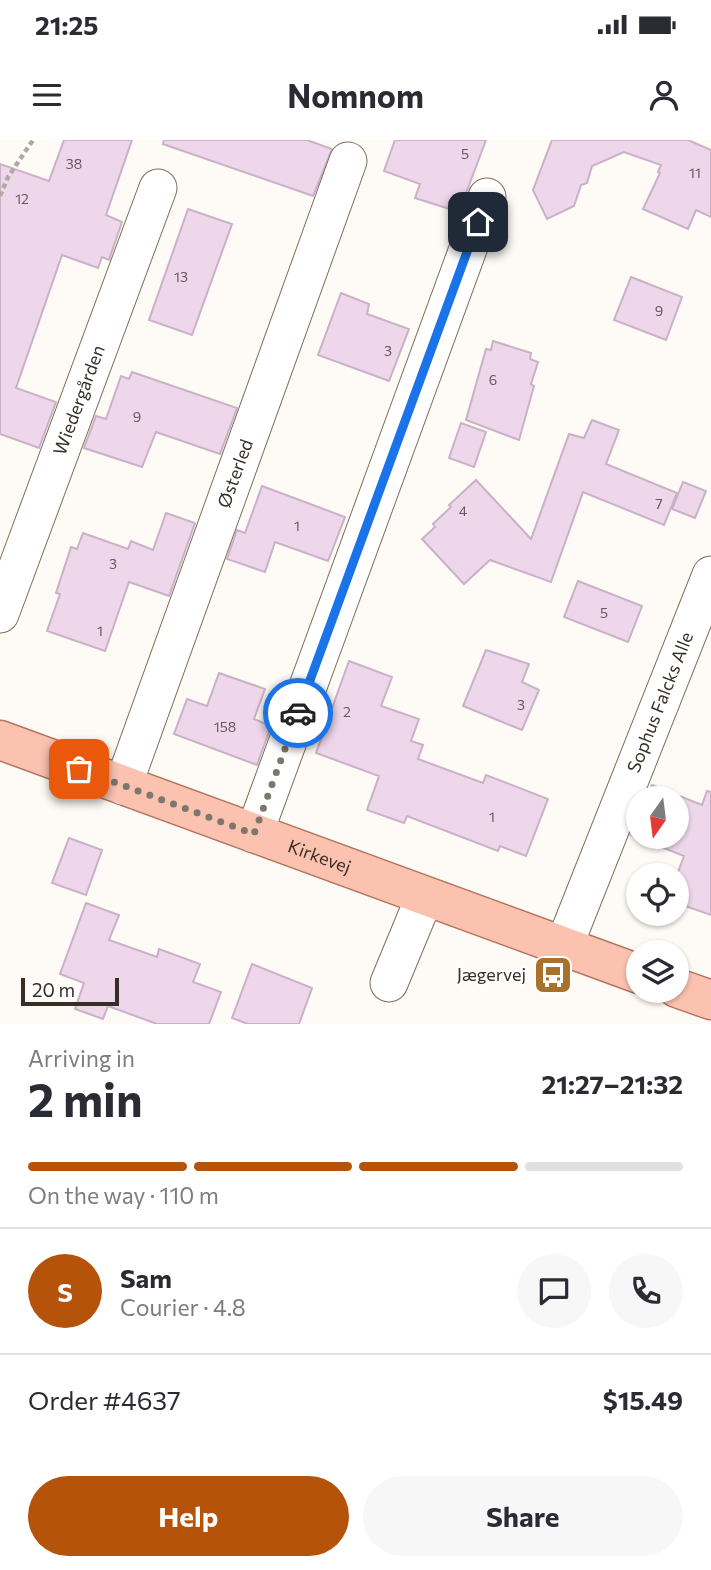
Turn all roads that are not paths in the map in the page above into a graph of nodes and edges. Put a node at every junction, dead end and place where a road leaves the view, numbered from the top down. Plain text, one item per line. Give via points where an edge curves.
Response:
1 (348, 161) dead end
2 (158, 188) dead end
3 (487, 197) dead end
4 (711, 575) edge
5 (0, 614) edge
6 (0, 740) edge
7 (123, 786) junction
8 (254, 834) junction
9 (425, 896) junction
10 (564, 946) junction
11 (626, 969) edge
12 (389, 983) dead end
13 (689, 992) edge
14 (711, 1000) edge

1 - 7 street, Østerled
2 - 5 street, Wiedergården
3 - 8 street
4 - 10 street, Sophus Falcks Alle
6 - 7 main road, Kirkevej
7 - 8 main road, Kirkevej
8 - 9 main road, Kirkevej
9 - 10 main road, Kirkevej
9 - 12 street
10 - 11 main road, Kirkevej
13 - 14 main road

